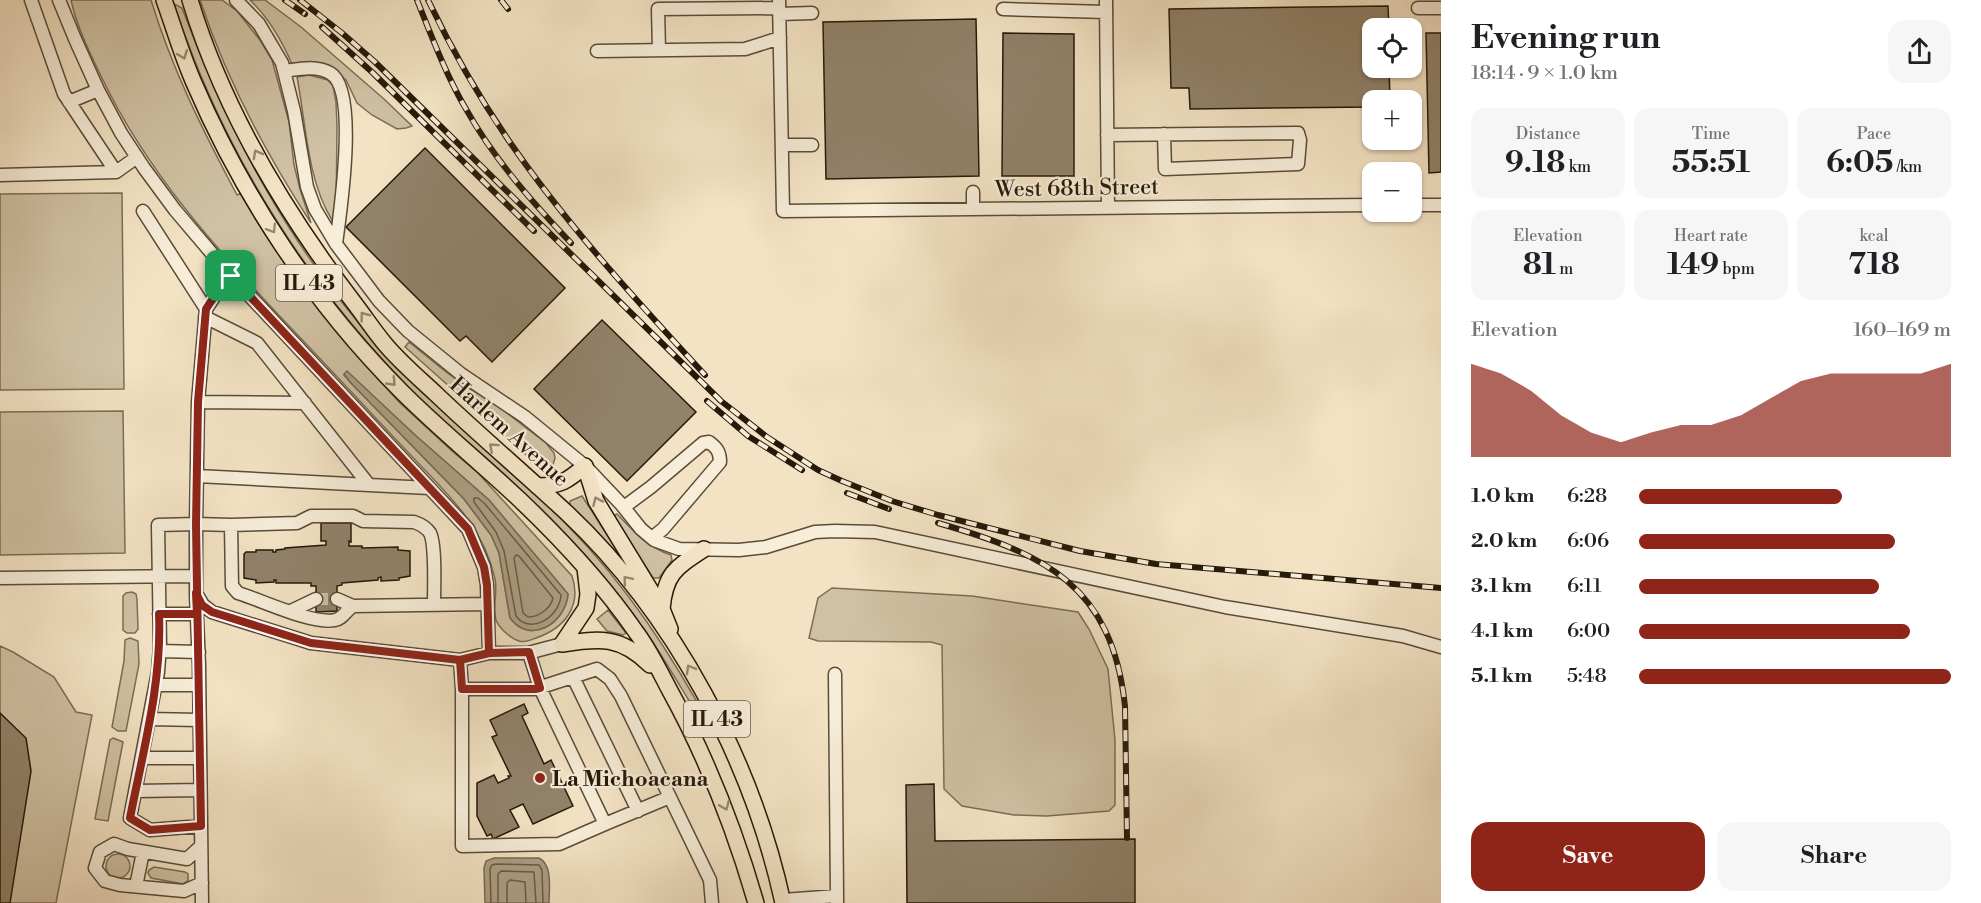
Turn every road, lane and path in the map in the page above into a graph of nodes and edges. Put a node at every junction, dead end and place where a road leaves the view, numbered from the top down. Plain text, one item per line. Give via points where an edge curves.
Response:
1 (32, 0) edge
2 (59, 0) edge
3 (164, 0) edge
4 (237, 0) edge
5 (1106, 6) edge
6 (192, 7) edge
7 (779, 7) edge
8 (1418, 8) dead end
9 (1441, 8) edge
10 (1003, 9) dead end
11 (812, 13) dead end
12 (780, 38) junction
13 (659, 50) junction
14 (597, 51) dead end
15 (284, 71) junction
16 (98, 90) junction
17 (69, 102) junction
18 (1164, 134) junction
19 (1107, 135) junction
20 (782, 145) junction
21 (812, 145) dead end
22 (136, 157) junction
23 (116, 172) junction
24 (0, 175) edge
25 (973, 192) dead end
26 (1362, 205) edge
27 (1422, 205) edge
28 (1441, 205) edge
29 (1108, 208) junction
30 (973, 209) junction
31 (142, 211) dead end
32 (336, 244) junction
33 (231, 276) junction
34 (205, 313) junction
35 (198, 402) junction
36 (305, 403) junction
37 (585, 466) junction
38 (196, 476) junction
39 (369, 485) junction
40 (537, 486) junction
41 (429, 488) junction
42 (624, 507) junction
43 (196, 525) junction
44 (231, 525) junction
45 (652, 538) junction
46 (704, 549) junction
47 (585, 568) junction
48 (196, 576) junction
49 (158, 577) junction
50 (0, 578) edge
51 (196, 593) junction
52 (316, 599) tunnel mouth
53 (337, 599) tunnel mouth
54 (487, 604) junction
55 (434, 605) junction
56 (353, 606) junction
57 (662, 609) junction
58 (291, 611) junction
59 (159, 614) junction
60 (197, 614) junction
61 (562, 644) junction
62 (675, 644) junction
63 (1441, 646) edge
64 (160, 651) junction
65 (199, 651) junction
66 (529, 652) junction
67 (489, 653) junction
68 (460, 660) junction
69 (835, 674) dead end
70 (573, 677) junction
71 (663, 677) junction
72 (156, 685) junction
73 (200, 685) junction
74 (540, 688) junction
75 (462, 689) junction
76 (149, 719) junction
77 (200, 720) junction
78 (142, 758) junction
79 (199, 758) junction
80 (200, 790) junction
81 (136, 791) junction
82 (670, 797) junction
83 (638, 811) junction
84 (605, 825) junction
85 (201, 826) junction
86 (201, 846) junction
87 (143, 852) junction
88 (202, 883) junction
89 (136, 886) junction
90 (837, 900) edge
91 (783, 901) edge
92 (202, 903) edge
93 (712, 903) edge
94 (756, 903) edge

1 - 17 street
2 - 16 street
3 -> 47 main road, Harlem Avenue / IL 43 via 212,123 257,205 313,289 387,376 518,498
4 - 15 street via 271,41
5 - 10 street
5 - 19 street
40 -> 6 main road, Harlem Avenue / IL 43 via 386,344 334,276 254,149 218,75
7 - 11 street
7 - 12 street
7 - 13 street via 658,9
8 - 9 street
12 - 13 street via 745,49
12 - 20 street
13 - 14 street
15 - 32 street via 307,187
15 - 32 street via 312,67 331,73 342,89 346,154
16 - 17 street
16 - 22 street
17 - 23 street
18 - 18 street via 1298,133 1298,164 1165,169
18 - 19 street
19 - 29 street
20 - 21 street
20 - 30 street, West 68th Street via 783,211
22 - 23 street
22 - 33 street
23 - 24 street
25 - 30 street
26 - 29 street, West 68th Street
27 - 28 street
29 - 30 street, West 68th Street
31 - 34 street
32 - 37 street via 408,331
33 - 34 street
33 - 41 street
34 - 35 street
34 - 36 street via 257,343
35 - 36 street
35 - 38 street
36 - 39 street
37 - 40 main road via 565,483
37 - 42 street
57 -> 37 main road via 596,501
38 - 39 street
38 - 43 street
39 - 41 street
62 -> 40 main road, Harlem Avenue / IL 43 via 604,552
41 - 54 street via 468,529 484,567
42 - 45 street
42 - 45 street via 703,443 716,447 720,462
43 - 44 street
43 - 48 street
43 - 49 street via 158,525
44 - 55 street via 297,523 311,516 353,516 363,521 421,524 431,534
44 - 58 street via 232,586 238,592
45 - 46 street via 669,547
46 - 57 main road via 684,562 669,579
46 - 63 street via 766,547 815,532 875,532 1226,607
47 - 61 main road via 586,608
47 - 71 main road, Harlem Avenue / IL 43 via 638,634
48 - 49 street
48 - 51 street
49 - 50 street
49 - 59 street
51 - 60 street
51 - 68 street via 202,605 212,612 311,643
52 - 58 street
53 - 56 street
54 - 55 street
54 - 67 street
55 - 56 street
56 - 58 street via 335,620 316,620
57 - 62 main road
59 - 60 street
59 - 64 street
60 - 65 street
61 - 66 street
61 - 71 main road via 599,639 620,643
91 -> 62 main road, Harlem Avenue / IL 43 via 771,849 752,797 708,700
64 - 65 street
64 - 72 street
65 - 73 street
66 - 67 street
66 - 74 street
67 - 68 street
68 - 75 street
69 - 90 street
70 - 74 street
70 - 82 street via 597,669 610,679
70 - 83 street
71 -> 94 main road, Harlem Avenue / IL 43 via 728,813
72 - 73 street
72 - 76 street
73 - 77 street
74 - 75 street
74 - 84 street
75 - 84 street via 462,846 560,844
76 - 77 street
76 - 78 street
77 - 79 street
78 - 79 street
78 - 81 street
79 - 80 street
80 - 81 street
80 - 85 street
81 - 85 street via 130,818 150,830
82 - 83 street
82 - 93 street via 710,880
83 - 84 street
85 - 86 street
86 - 87 street via 187,860
86 - 88 street
87 - 89 street
87 - 89 street via 114,844 100,852 95,868 105,880
88 - 89 street via 184,891
88 - 92 street
90 - 91 street

